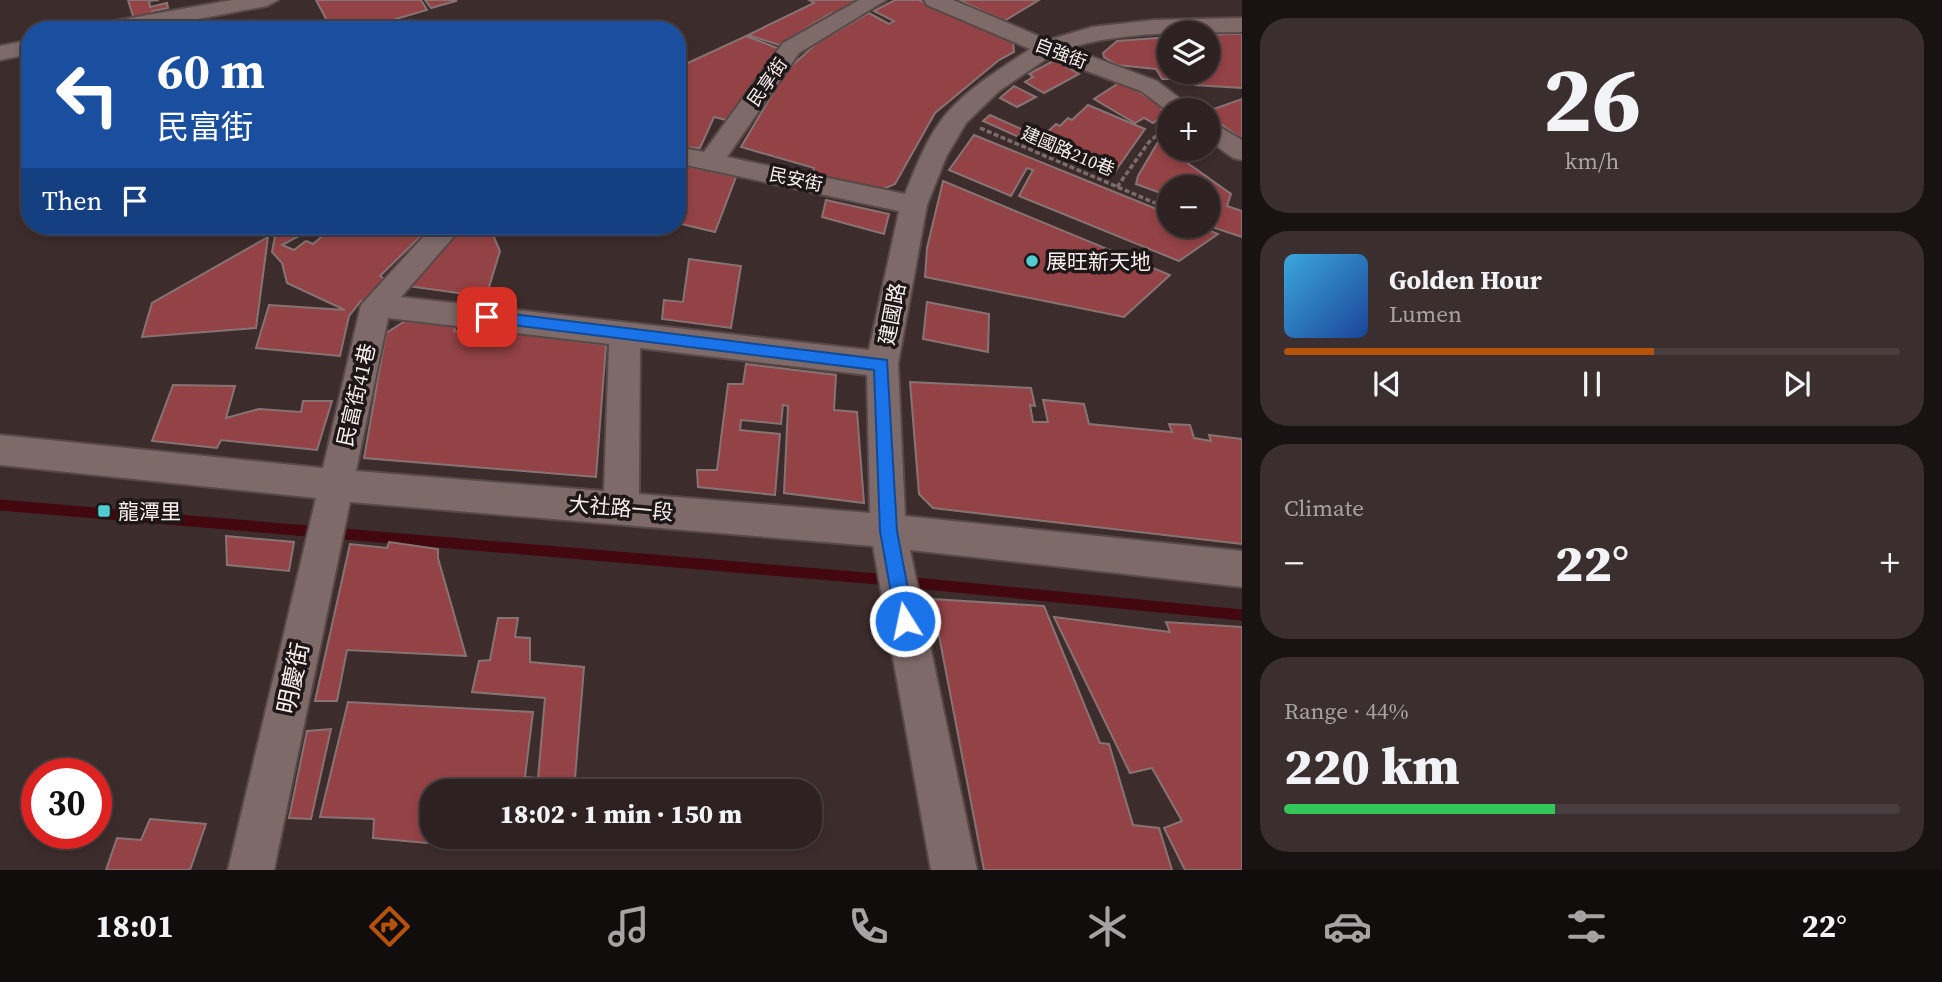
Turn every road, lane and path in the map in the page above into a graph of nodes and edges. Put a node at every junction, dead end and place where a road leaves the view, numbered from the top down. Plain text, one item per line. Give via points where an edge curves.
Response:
1 (267, 0) edge
2 (875, 0) edge
3 (935, 0) edge
4 (152, 21) edge
5 (1242, 24) edge
6 (1047, 48) junction
7 (21, 49) edge
8 (0, 53) edge
9 (1166, 98) edge
10 (956, 118) junction
11 (1157, 135) edge
12 (1220, 136) edge
13 (1242, 152) edge
14 (686, 157) edge
15 (711, 161) junction
16 (1117, 187) junction
17 (1157, 204) edge
18 (914, 205) junction
19 (441, 235) edge
20 (376, 304) junction
21 (625, 332) junction
22 (882, 364) junction
23 (0, 450) edge
24 (335, 485) junction
25 (621, 508) junction
26 (888, 531) junction
27 (1242, 569) edge
28 (251, 870) edge
29 (954, 870) edge

1 - 4 street
2 - 15 street, 民享街 via 791,48
3 - 6 street, 自強街
5 - 6 street, 建國路 via 1092,34
6 - 9 street, 自強街 via 1149,86
6 - 10 street, 建國路 via 991,86
7 - 8 street
10 - 16 path, 建國路210巷
10 - 18 street, 建國路
11 - 16 path
12 - 13 street
14 - 15 street, 民安街
15 - 18 street, 民安街
16 - 17 path, 建國路210巷
18 - 22 street, 建國路
19 - 20 street
20 - 21 street
20 - 24 street, 民富街41巷
21 - 22 street
21 - 25 street
22 - 26 street, 建國路
23 - 24 street, 大社路一段
24 - 25 street, 大社路一段
24 - 28 street, 明慶街
25 - 26 street, 大社路一段
26 - 27 street, 大社路一段
26 - 29 street, 建國路

